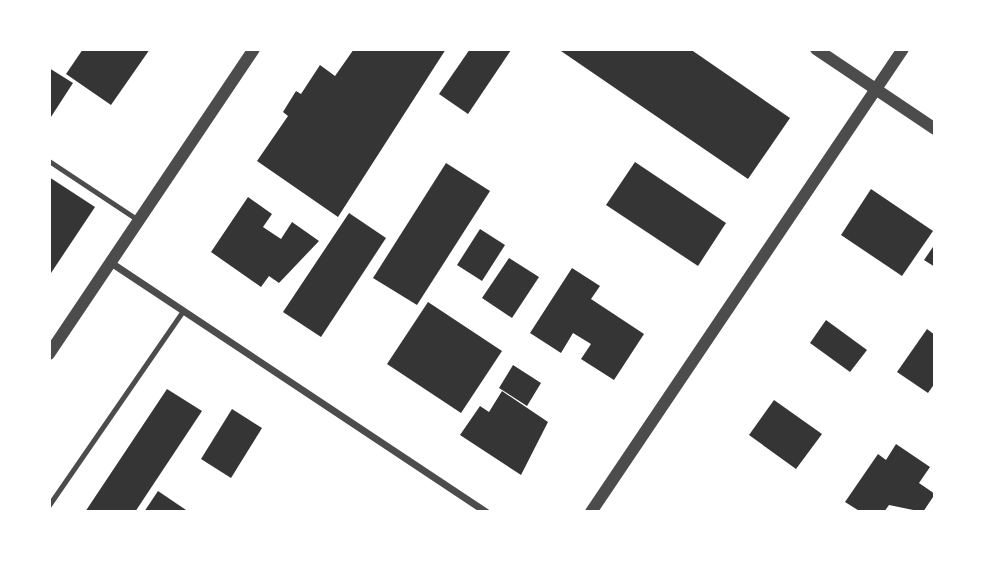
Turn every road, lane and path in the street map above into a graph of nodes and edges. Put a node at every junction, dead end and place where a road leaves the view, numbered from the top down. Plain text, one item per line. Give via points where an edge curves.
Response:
1 (254, 49) edge
2 (816, 49) edge
3 (903, 49) edge
4 (876, 89) junction
5 (935, 129) edge
6 (49, 161) edge
7 (138, 220) junction
8 (110, 262) junction
9 (183, 311) junction
10 (49, 354) edge
11 (49, 505) edge
12 (486, 512) edge
13 (591, 512) edge

1 - 7 street
2 - 4 street
3 - 4 street
4 - 5 street
4 - 13 street
6 - 7 lane
7 - 8 street
8 - 9 street
8 - 10 street
9 - 11 lane
9 - 12 street

